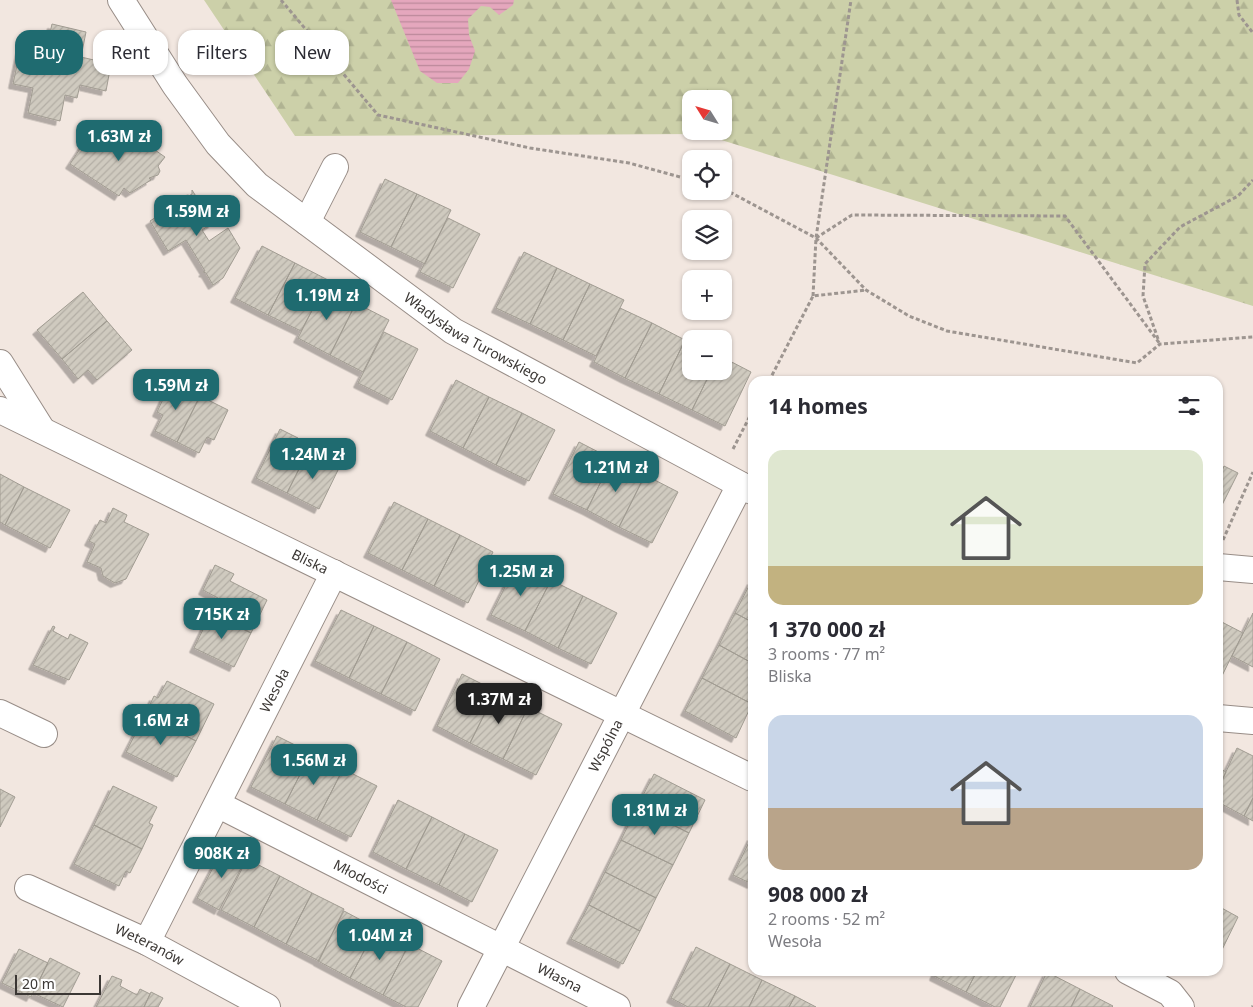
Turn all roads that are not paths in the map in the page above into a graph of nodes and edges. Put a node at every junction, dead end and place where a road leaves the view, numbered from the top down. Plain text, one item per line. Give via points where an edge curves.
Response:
1 (121, 0) edge
2 (335, 167) dead end
3 (307, 222) junction
4 (0, 363) edge
5 (0, 410) edge
6 (42, 431) junction
7 (737, 483) edge
8 (1223, 556) edge
9 (1253, 570) edge
10 (334, 573) junction
11 (0, 713) edge
12 (621, 713) junction
13 (1223, 718) edge
14 (1253, 721) edge
15 (44, 734) dead end
16 (748, 776) edge
17 (219, 805) junction
18 (28, 888) dead end
19 (148, 942) junction
20 (502, 950) junction
21 (1138, 976) edge
22 (267, 1007) edge
23 (471, 1007) edge
24 (617, 1007) edge
25 (1181, 1007) edge

1 - 3 street, Władysława Turowskiego via 175,85 218,144 257,185
2 - 3 street
3 - 7 street, Władysława Turowskiego via 453,331
4 - 6 street
5 - 6 street, Bliska
6 - 10 street, Bliska
7 - 12 street, Wspólna
8 - 9 street
10 - 12 street, Bliska
10 - 17 street, Wesoła
11 - 15 street
12 - 16 street, Bliska
12 - 20 street, Wspólna
13 - 14 street
17 - 19 street, Wesoła
17 - 20 street, Młodości
18 - 19 street, Weteranów
19 - 22 street, Weteranów
20 - 23 street, Wspólna
20 - 24 street, Własna
21 - 25 street via 1170,993

